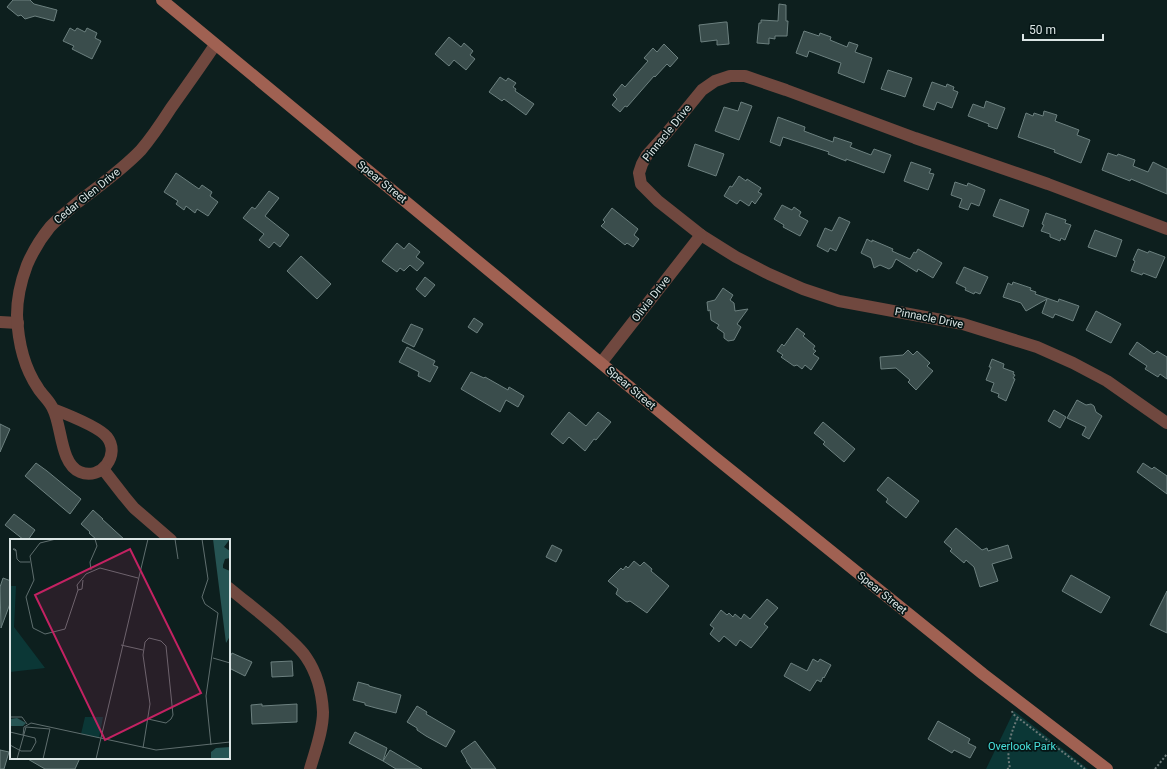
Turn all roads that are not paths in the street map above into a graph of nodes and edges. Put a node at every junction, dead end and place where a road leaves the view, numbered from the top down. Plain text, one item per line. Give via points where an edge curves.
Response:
1 (162, 0) edge
2 (215, 45) junction
3 (1167, 229) edge
4 (701, 235) junction
5 (0, 322) edge
6 (18, 323) junction
7 (601, 363) junction
8 (53, 408) junction
9 (1167, 423) edge
10 (103, 469) junction
11 (170, 539) edge
12 (230, 589) edge
13 (310, 769) edge
14 (1107, 769) edge

1 - 2 main road, Spear Street
2 - 6 street, Cedar Glen Drive via 141,149 121,169 61,216 43,237 23,278 18,299
2 - 7 main road, Spear Street
3 - 4 street, Pinnacle Drive via 786,90 745,76 730,76 715,81 702,90 647,155 639,174 641,184 658,201
4 - 7 street, Olivia Drive
4 - 9 street, Pinnacle Drive via 736,257 805,290 839,300 963,324 1037,347 1107,381
5 - 6 street
6 - 8 street, Cedar Glen Drive via 26,368
7 - 14 main road, Spear Street via 849,567
8 - 10 street, Cedar Glen Drive via 68,459 73,467 85,474
8 - 10 street, Cedar Glen Drive via 100,431 108,438 112,447 111,457
10 - 11 street via 134,508
12 - 13 street via 293,643 312,667 320,688 323,713 319,740

